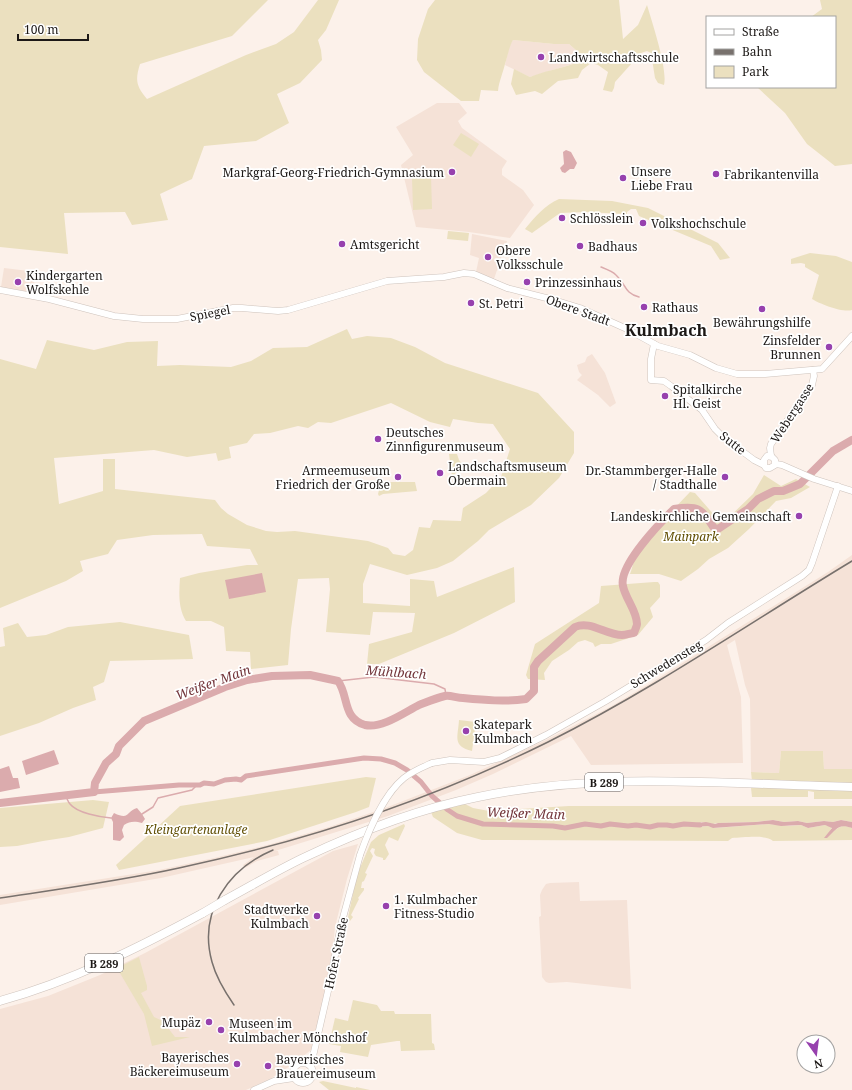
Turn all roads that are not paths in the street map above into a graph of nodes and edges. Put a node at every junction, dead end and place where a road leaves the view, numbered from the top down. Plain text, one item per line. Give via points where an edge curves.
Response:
1 (406, 279) joint
2 (0, 290) edge
3 (852, 336) edge
4 (654, 344) junction
5 (813, 370) junction
6 (771, 456) junction
7 (776, 464) junction
8 (764, 465) junction
9 (838, 486) junction
10 (852, 491) edge
11 (852, 787) edge
12 (360, 856) joint
13 (0, 1002) edge
14 (313, 1051) junction
15 (303, 1062) junction
16 (311, 1065) junction
17 (294, 1075) junction
18 (254, 1090) edge

1 - 2 street, Spiegel via 387,281 288,310 233,308 160,320 114,316
1 - 4 street, Obere Stadt via 470,273 482,276 498,284 580,308
3 - 5 street via 825,367
4 - 5 street, Obere Stadt via 737,374
4 - 8 street, Sutte via 651,380 664,381 671,386 702,410 723,437
5 - 6 street, Webergasse via 812,385 772,444
6 - 7 street
6 - 8 street via 764,458
7 - 8 street via 770,468
7 - 9 street
9 - 10 street
9 - 12 street, Schwedensteg, bridge via 812,563 802,576 706,640 533,742 500,758 484,762 450,760 417,769 404,778 391,793 376,817
11 - 13 highway, B 289, bridge via 636,781 499,792 466,799 422,811 346,838 301,859 146,943 49,986
12 - 14 street, Hofer Straße via 341,924
14 - 15 street, Hofer Straße
14 - 16 street, Hofer Straße
15 - 16 street
15 - 17 street via 295,1066
16 - 17 street via 314,1074 310,1081 300,1082
17 - 18 street

